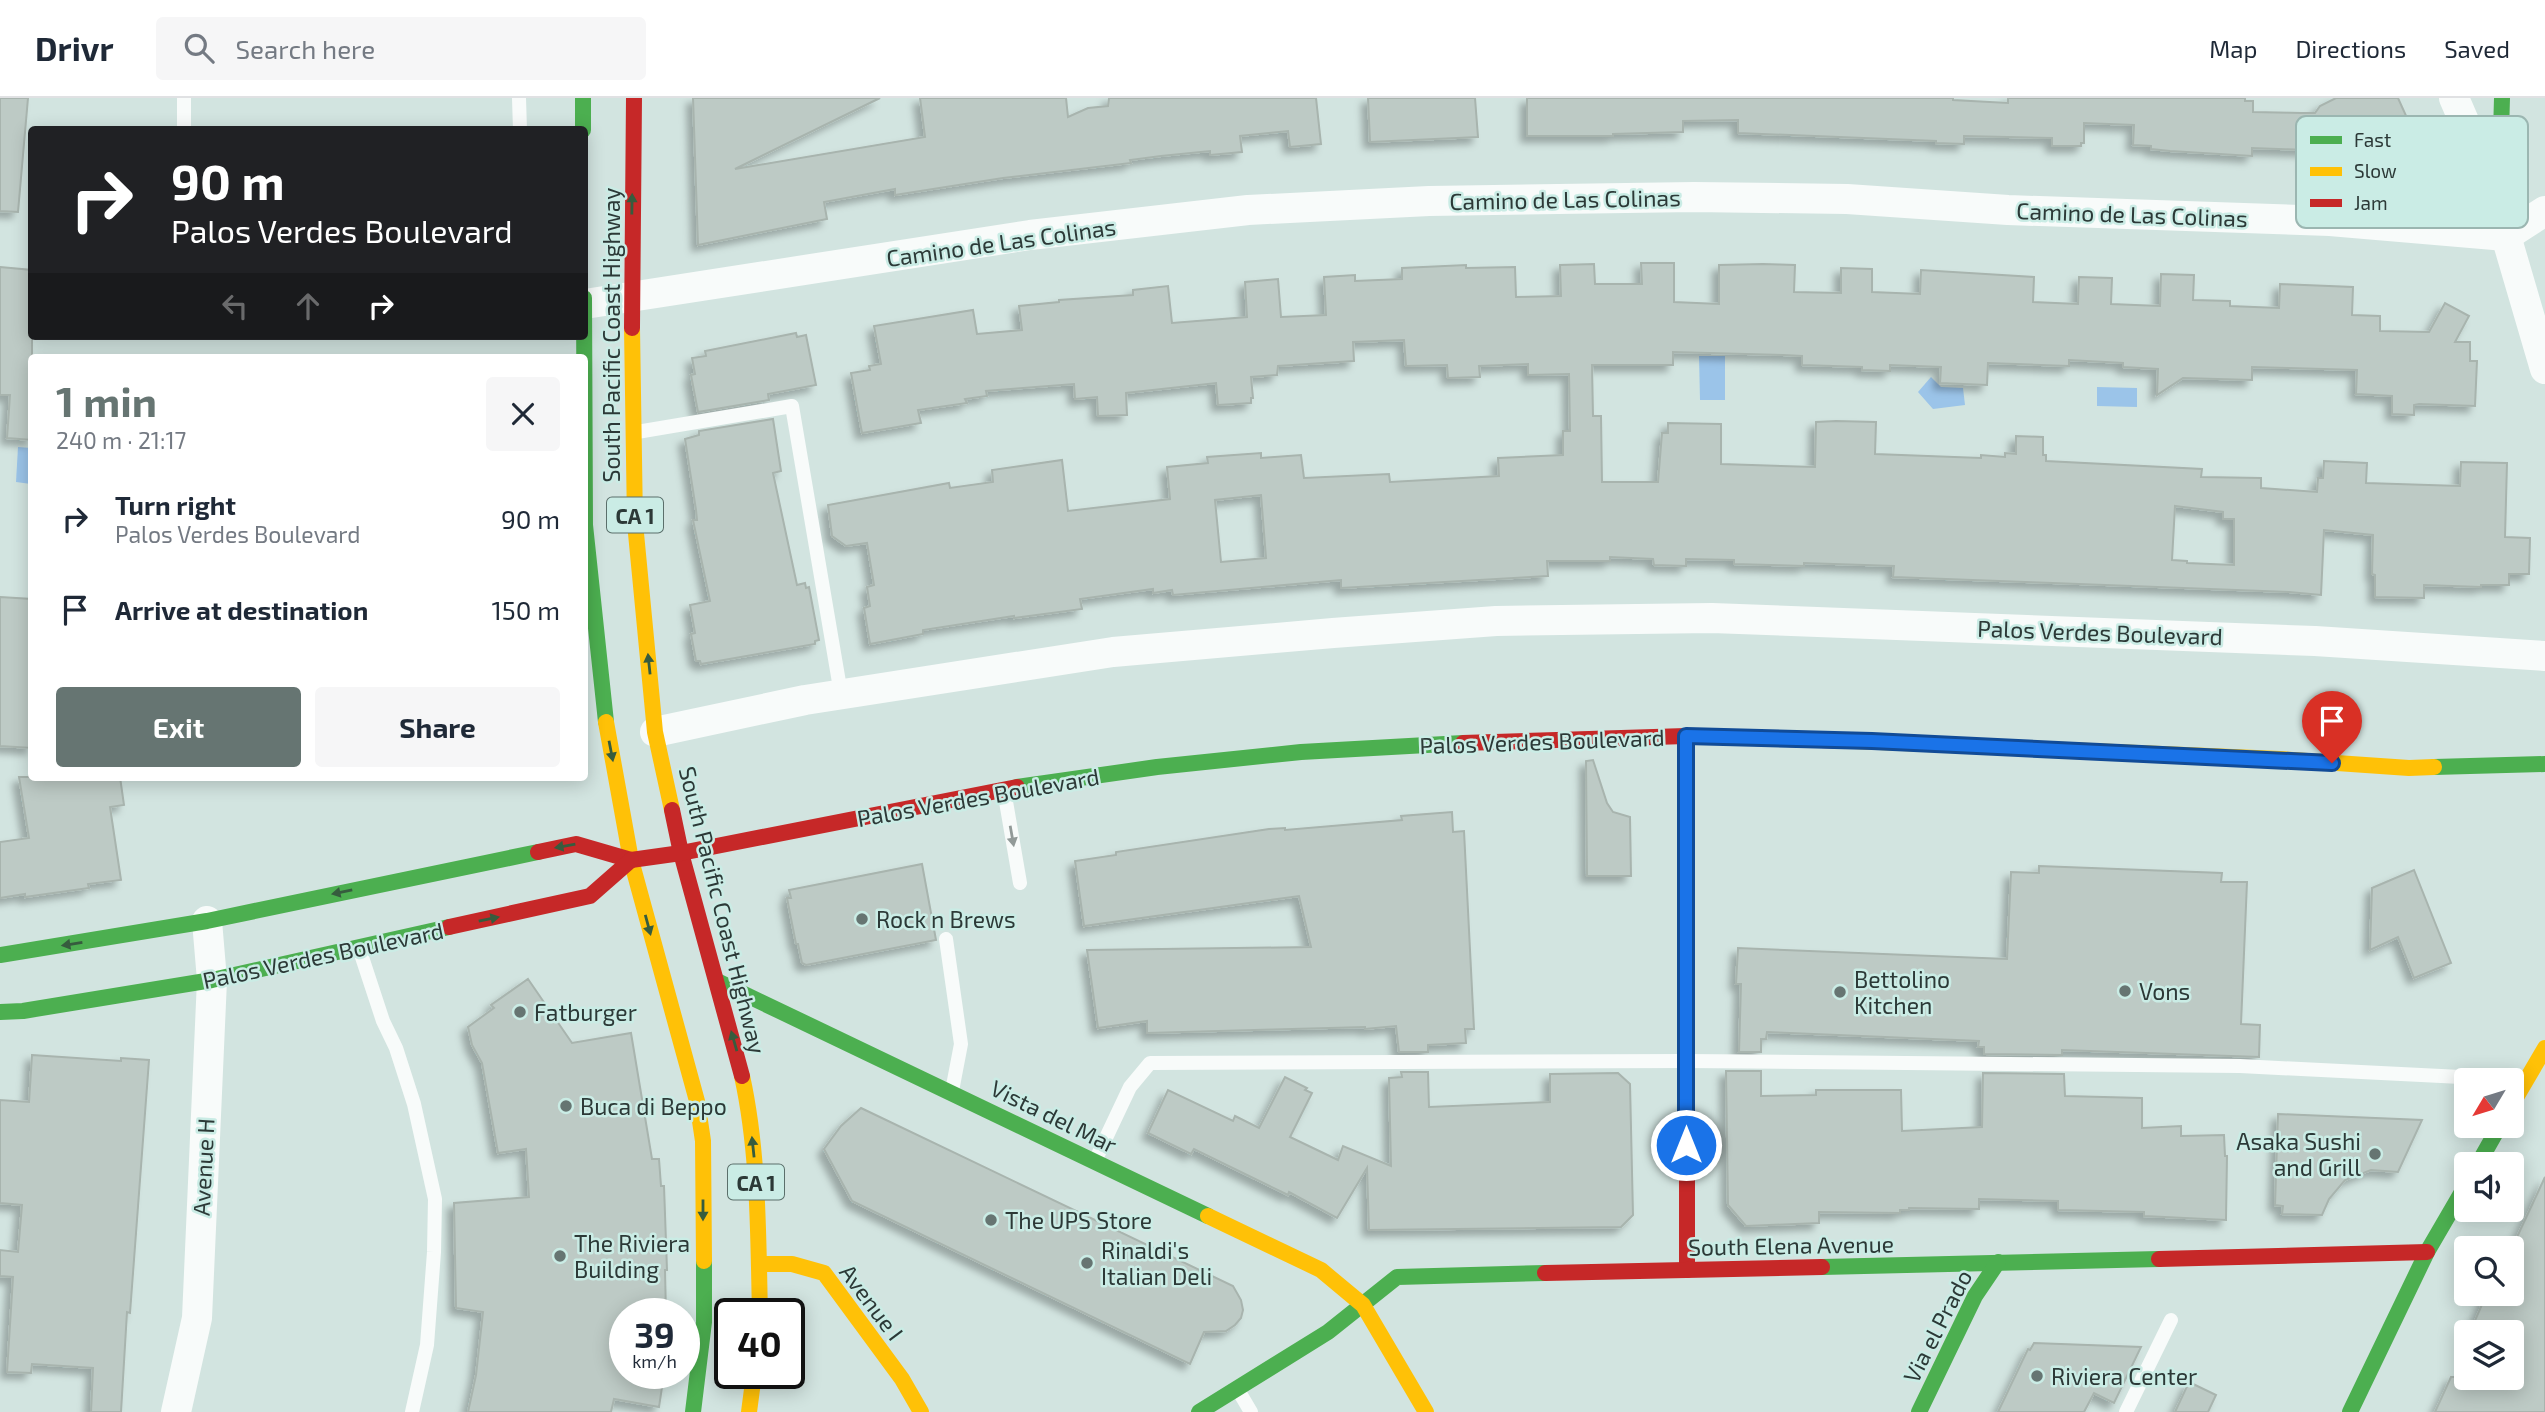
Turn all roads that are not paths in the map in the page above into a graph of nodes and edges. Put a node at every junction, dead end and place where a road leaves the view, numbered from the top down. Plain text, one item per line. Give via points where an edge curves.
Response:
1 (184, 98) edge
2 (519, 98) edge
3 (583, 98) edge
4 (634, 98) edge
5 (2455, 98) edge
6 (2502, 98) edge
7 (2463, 116) edge
8 (2502, 116) edge
9 (184, 126) edge
10 (520, 126) edge
11 (582, 126) edge
12 (2545, 211) edge
13 (2296, 220) edge
14 (2528, 222) edge
15 (2412, 228) edge
16 (2504, 228) edge
17 (2518, 228) edge
18 (2505, 236) junction
19 (631, 297) junction
20 (588, 303) edge
21 (2545, 369) edge
22 (633, 432) junction
23 (588, 554) edge
24 (2545, 656) edge
25 (841, 694) junction
26 (656, 732) junction
27 (1686, 736) junction
28 (2545, 764) edge
29 (1004, 789) junction
30 (681, 853) junction
31 (631, 860) junction
32 (1020, 883) dead end
33 (207, 921) junction
34 (946, 939) dead end
35 (358, 947) junction
36 (0, 955) edge
37 (212, 980) junction
38 (717, 981) junction
39 (0, 1012) edge
40 (2545, 1048) edge
41 (1686, 1061) junction
42 (2526, 1080) junction
43 (2524, 1083) edge
44 (952, 1092) junction
45 (703, 1141) junction
46 (724, 1155) dead end
47 (1095, 1161) junction
48 (2454, 1206) edge
49 (2427, 1252) junction
50 (738, 1260) dead end
51 (1998, 1262) junction
52 (760, 1264) junction
53 (1686, 1270) junction
54 (760, 1298) edge
55 (1363, 1305) junction
56 (2171, 1320) dead end
57 (752, 1389) edge
58 (1237, 1389) junction
59 (176, 1412) edge
60 (412, 1412) edge
61 (693, 1412) edge
62 (749, 1412) edge
63 (921, 1412) edge
64 (1199, 1412) edge
65 (1251, 1412) edge
66 (1426, 1412) edge
67 (1920, 1412) edge
68 (2126, 1412) edge
69 (2350, 1412) edge

1 - 9 lane
2 - 10 lane
3 - 11 main road
19 -> 4 main road, South Pacific Coast Highway / CA 1
5 - 7 street
6 - 8 main road
12 - 14 street
13 - 19 street, Camino de Las Colinas via 1847,200 1443,200 1248,210 1071,230
15 - 18 street, Camino de Las Colinas
16 - 18 street
17 - 18 street
18 - 21 street
19 - 20 street, Camino de Las Colinas
19 - 22 main road, South Pacific Coast Highway / CA 1
22 - 25 lane via 792,405
26 -> 22 main road, South Pacific Coast Highway / CA 1 via 635,523
23 -> 31 main road, South Pacific Coast Highway / CA 1 via 608,737
24 - 25 street, Palos Verdes Boulevard via 2315,641 1712,618 1496,621 1114,652
25 - 26 street, Palos Verdes Boulevard
26 - 30 main road, South Pacific Coast Highway / CA 1
27 - 28 main road, Palos Verdes Boulevard via 2267,758 2409,768
27 - 29 main road, Palos Verdes Boulevard via 1301,752
27 - 41 main road
29 - 30 main road, Palos Verdes Boulevard
29 -> 32 lane
30 - 31 main road, Palos Verdes Boulevard
30 - 38 main road, South Pacific Coast Highway / CA 1
31 -> 33 main road, Palos Verdes Boulevard via 576,844
35 -> 31 main road, Palos Verdes Boulevard via 590,896
31 -> 45 main road, South Pacific Coast Highway / CA 1 via 697,1101
33 -> 36 main road, Palos Verdes Boulevard
33 - 37 street, Avenue H
34 - 44 lane via 961,1044
35 - 37 main road, Palos Verdes Boulevard
35 - 60 lane via 414,1104 435,1199 427,1345
37 - 39 main road, Palos Verdes Boulevard
37 - 59 street, Avenue H via 197,1318
38 - 44 main road, Vista del Mar
52 -> 38 main road, South Pacific Coast Highway / CA 1 via 748,1101
40 - 42 main road
41 - 42 lane via 2240,1066
41 - 47 lane via 1150,1063 1130,1087
41 - 53 main road
42 - 43 main road
44 - 47 main road, Vista del Mar
45 - 46 main road
45 -> 61 main road, South Pacific Coast Highway / CA 1 via 704,1322
47 - 55 main road, Vista del Mar via 1321,1270
48 - 49 main road
49 - 51 main road, South Elena Avenue
49 - 69 main road
50 - 52 main road, Avenue I
51 - 53 main road, South Elena Avenue
51 - 67 main road, Via el Prado via 1975,1296
52 - 54 main road, South Pacific Coast Highway / CA 1
52 - 63 main road, Avenue I via 792,1264 824,1273
53 - 55 main road, South Elena Avenue via 1397,1277
55 - 58 main road, South Elena Avenue
55 - 66 main road, Vista del Mar
56 - 68 lane
57 - 62 main road
58 - 64 main road, South Elena Avenue
58 - 65 lane

